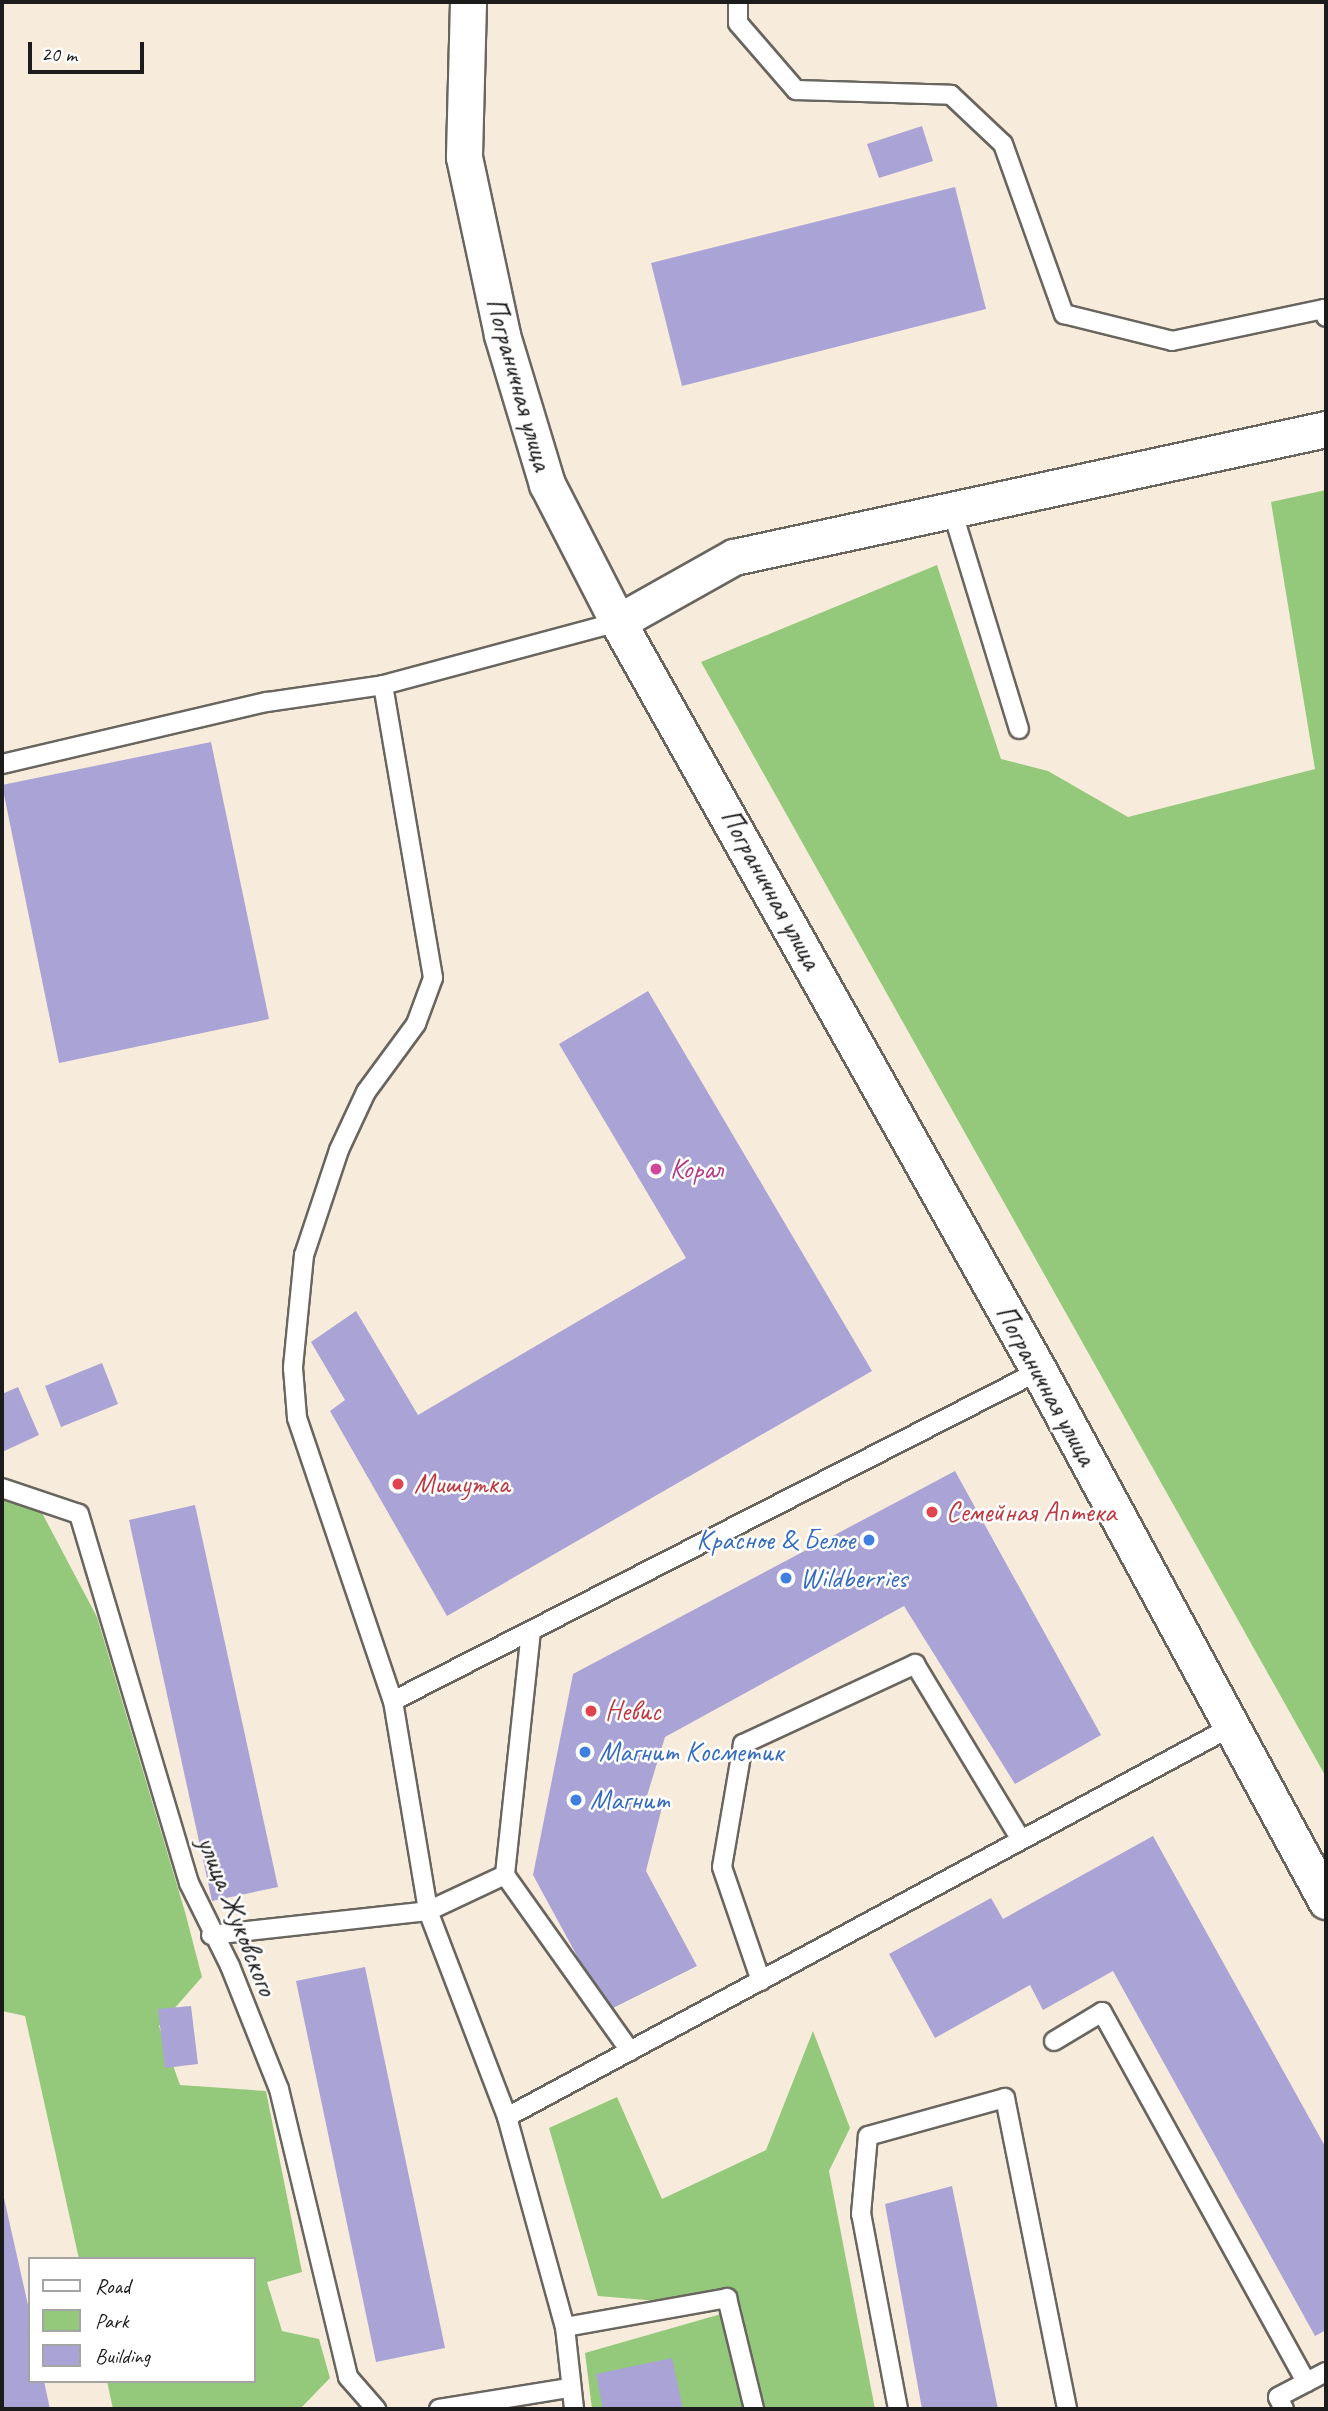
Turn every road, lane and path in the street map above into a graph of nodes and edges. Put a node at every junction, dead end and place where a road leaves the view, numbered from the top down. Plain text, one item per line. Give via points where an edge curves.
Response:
1 (467, 2) edge
2 (738, 2) edge
3 (1326, 317) edge
4 (1326, 429) edge
5 (952, 510) junction
6 (618, 622) junction
7 (383, 685) junction
8 (1019, 729) dead end
9 (2, 764) edge
10 (1039, 1371) junction
11 (2, 1488) edge
12 (531, 1631) junction
13 (393, 1701) junction
14 (1233, 1726) junction
15 (1021, 1840) junction
16 (505, 1875) junction
17 (1326, 1901) edge
18 (428, 1911) junction
19 (211, 1936) junction
20 (761, 1981) junction
21 (1054, 2041) dead end
22 (630, 2051) junction
23 (507, 2117) junction
24 (565, 2327) junction
25 (1326, 2372) edge
26 (1306, 2382) junction
27 (569, 2388) junction
28 (376, 2409) edge
29 (439, 2409) edge
30 (574, 2409) edge
31 (754, 2409) edge
32 (898, 2409) edge
33 (1067, 2409) edge
34 (1284, 2409) edge

1 - 6 street, Пограничная улица via 464,157 502,335 547,485
2 - 3 lane via 738,23 796,90 951,95 1003,144 1064,314 1172,341 1324,309
4 - 5 street
5 - 6 street via 734,557
5 - 8 lane
6 - 7 lane
6 - 10 street, Пограничная улица
7 - 9 lane via 267,702
7 - 13 lane via 433,978 416,1024 366,1092 339,1150 304,1255 293,1368 296,1418
10 - 12 lane
10 - 14 street, Пограничная улица
11 - 19 lane, улица Жуковского via 79,1514 189,1882
12 - 13 lane
12 - 16 lane
13 - 18 lane
14 - 15 lane
14 - 17 street, Пограничная улица
15 - 20 lane
15 - 20 lane via 915,1664 743,1744 722,1867
16 - 18 lane
16 - 22 lane
18 - 19 lane
18 - 23 lane
19 - 28 lane, улица Жуковского via 230,1966 279,2089 348,2377
20 - 22 lane
21 - 26 lane via 1102,2012
22 - 23 lane
23 - 24 lane
24 - 27 lane
24 - 31 lane via 727,2298
25 - 26 lane
26 - 34 lane via 1278,2397
27 - 29 lane
27 - 30 lane
32 - 33 lane via 861,2214 868,2136 1005,2098

